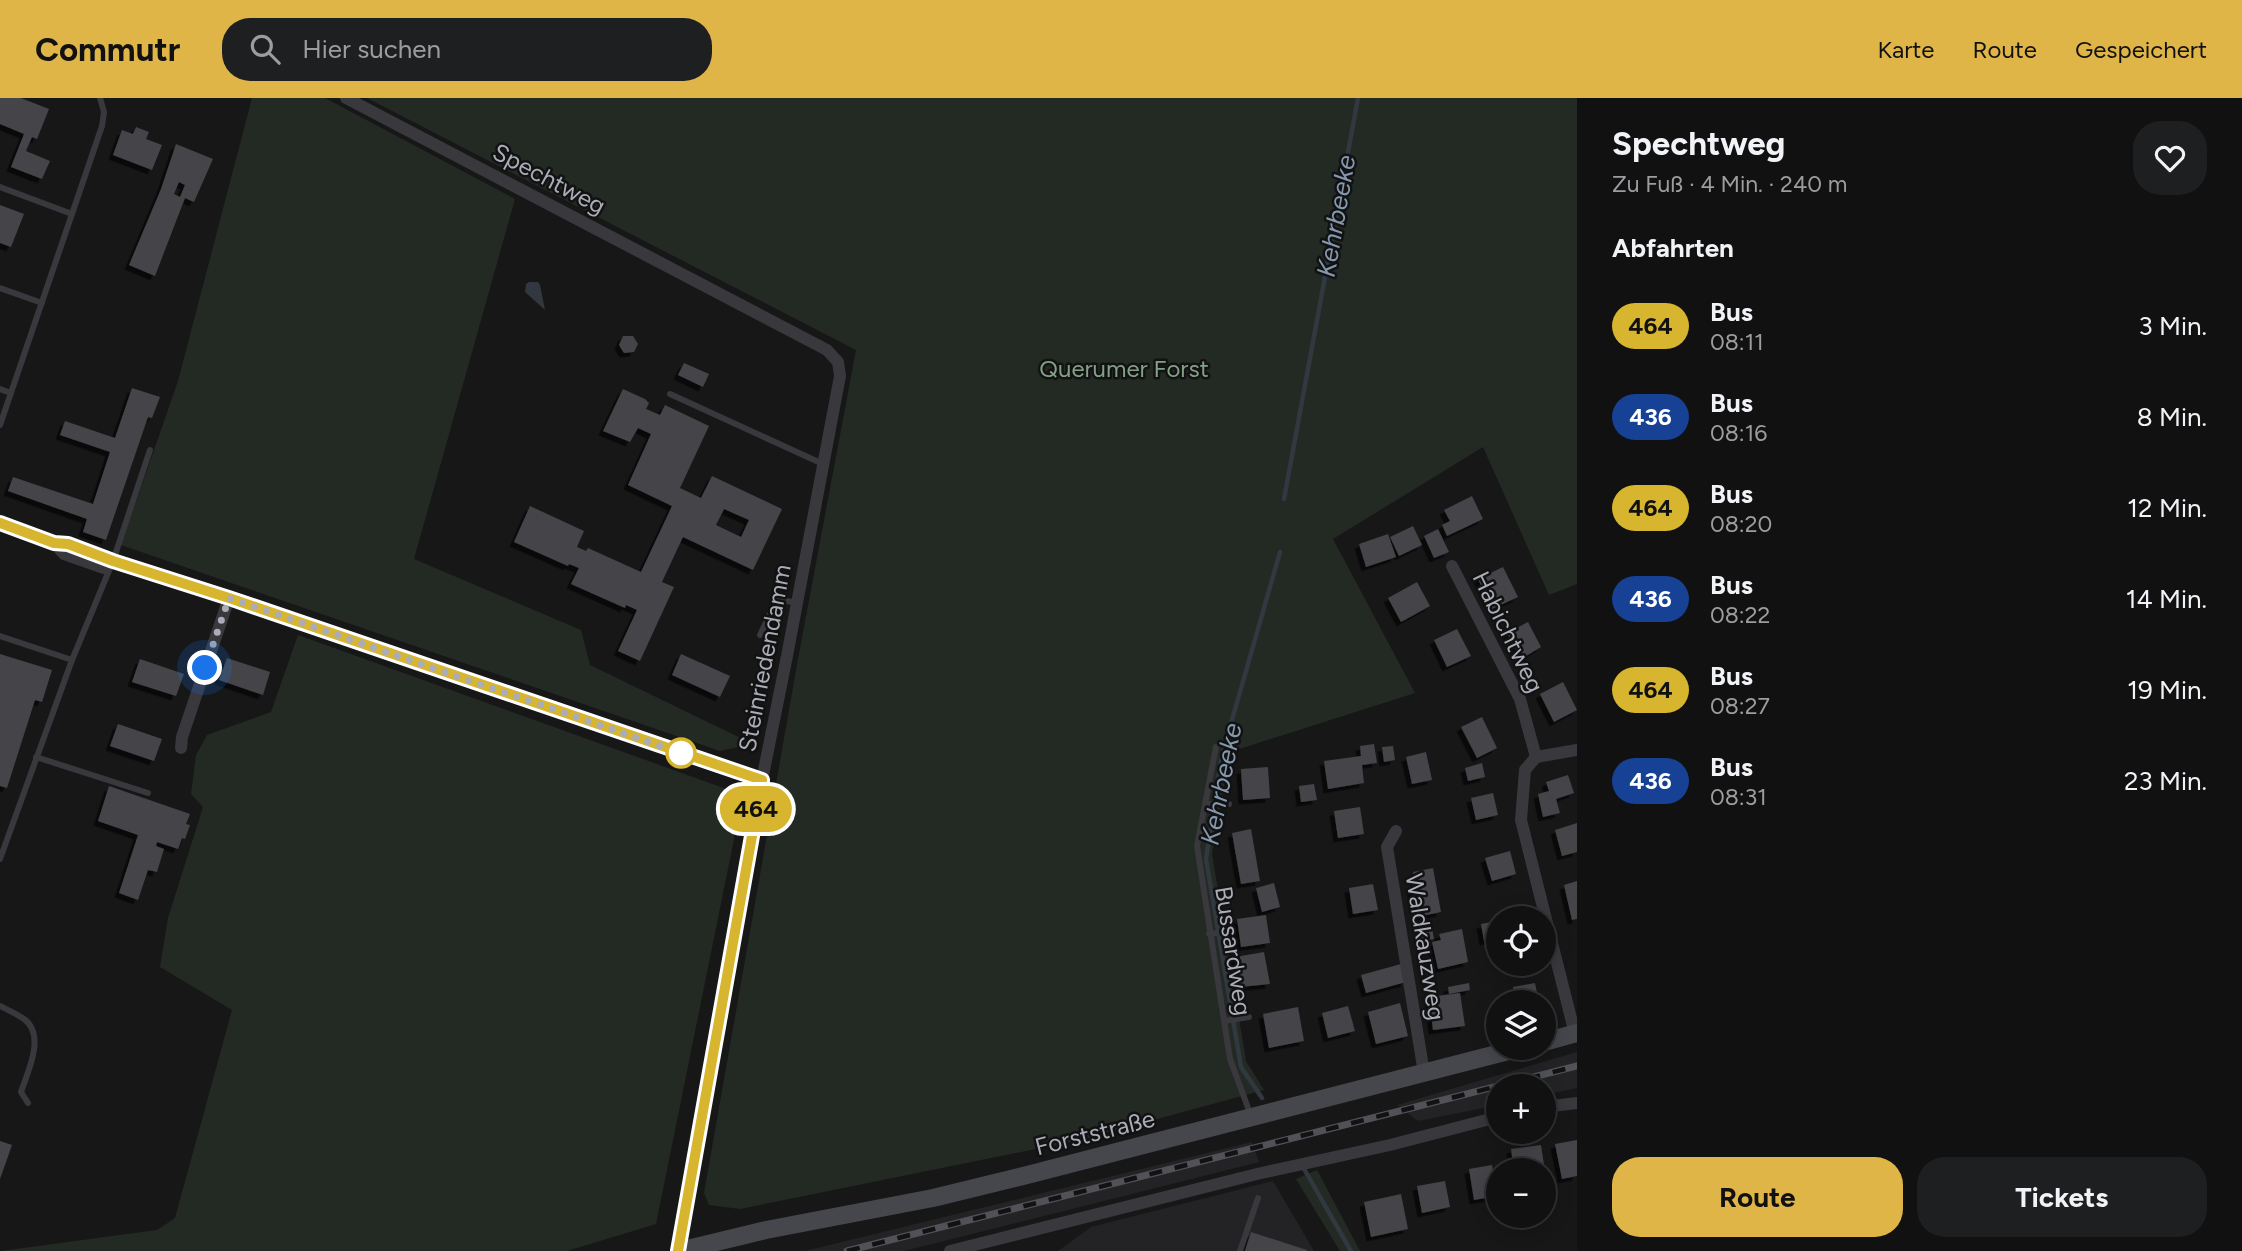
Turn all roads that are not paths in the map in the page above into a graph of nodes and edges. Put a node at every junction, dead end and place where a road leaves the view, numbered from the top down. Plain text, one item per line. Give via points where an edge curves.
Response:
1 (100, 98) edge
2 (346, 98) edge
3 (0, 187) edge
4 (72, 214) junction
5 (0, 288) edge
6 (42, 303) junction
7 (838, 362) joint
8 (0, 389) edge
9 (11, 393) junction
10 (670, 394) dead end
11 (0, 425) edge
12 (150, 450) dead end
13 (823, 464) junction
14 (0, 523) edge
15 (113, 561) junction
16 (1452, 566) dead end
17 (229, 598) junction
18 (797, 603) junction
19 (760, 635) dead end
20 (0, 636) edge
21 (72, 660) junction
22 (1216, 747) dead end
23 (181, 748) dead end
24 (1577, 750) edge
25 (36, 757) junction
26 (1536, 757) junction
27 (762, 780) junction
28 (148, 793) dead end
29 (1206, 804) junction
30 (1229, 804) dead end
31 (1396, 831) dead end
32 (4, 838) edge
33 (0, 859) edge
34 (1233, 931) dead end
35 (1209, 934) junction
36 (0, 1006) edge
37 (1249, 1017) dead end
38 (1224, 1021) junction
39 (1576, 1034) edge
40 (1556, 1039) edge
41 (1486, 1057) edge
42 (1424, 1073) junction
43 (28, 1103) dead end
44 (1577, 1103) edge
45 (1556, 1106) edge
46 (1252, 1118) junction
47 (1486, 1121) edge
48 (1258, 1198) dead end
49 (679, 1251) edge
50 (950, 1251) edge
51 (1240, 1251) edge

1 - 4 lane via 102,126
2 - 7 street, Spechtweg via 827,350
3 - 4 lane
4 - 6 lane
5 - 6 lane
6 - 9 lane
7 - 13 street, Steinriedendamm via 840,376
8 - 9 lane
9 - 11 lane
10 - 13 lane
12 - 15 lane
13 - 18 street, Steinriedendamm
14 - 15 street
15 - 17 street
15 - 21 lane
16 - 26 street, Habichtweg via 1520,699
17 - 23 street
17 - 27 street
18 - 19 lane via 777,598
18 - 27 street, Steinriedendamm
20 - 21 lane
21 - 25 lane
22 - 29 lane, Bussardweg
24 - 26 street
25 - 28 lane
25 - 32 lane
26 - 39 street via 1525,770 1521,820
27 - 49 street, Steinriedendamm
29 - 30 lane
29 - 35 lane, Bussardweg via 1197,846
31 - 42 street, Waldkauzweg via 1387,847
32 - 33 lane
34 - 35 lane
35 - 38 lane, Bussardweg
36 - 43 lane via 27,1020 34,1033 34,1050 21,1091
37 - 38 lane
38 - 46 lane, Bussardweg via 1230,1059
39 - 40 main road
41 - 42 main road, Forststraße
42 - 46 main road, Forststraße
44 - 45 street
46 - 49 main road, Forststraße via 933,1198
47 - 50 street
48 - 51 lane

